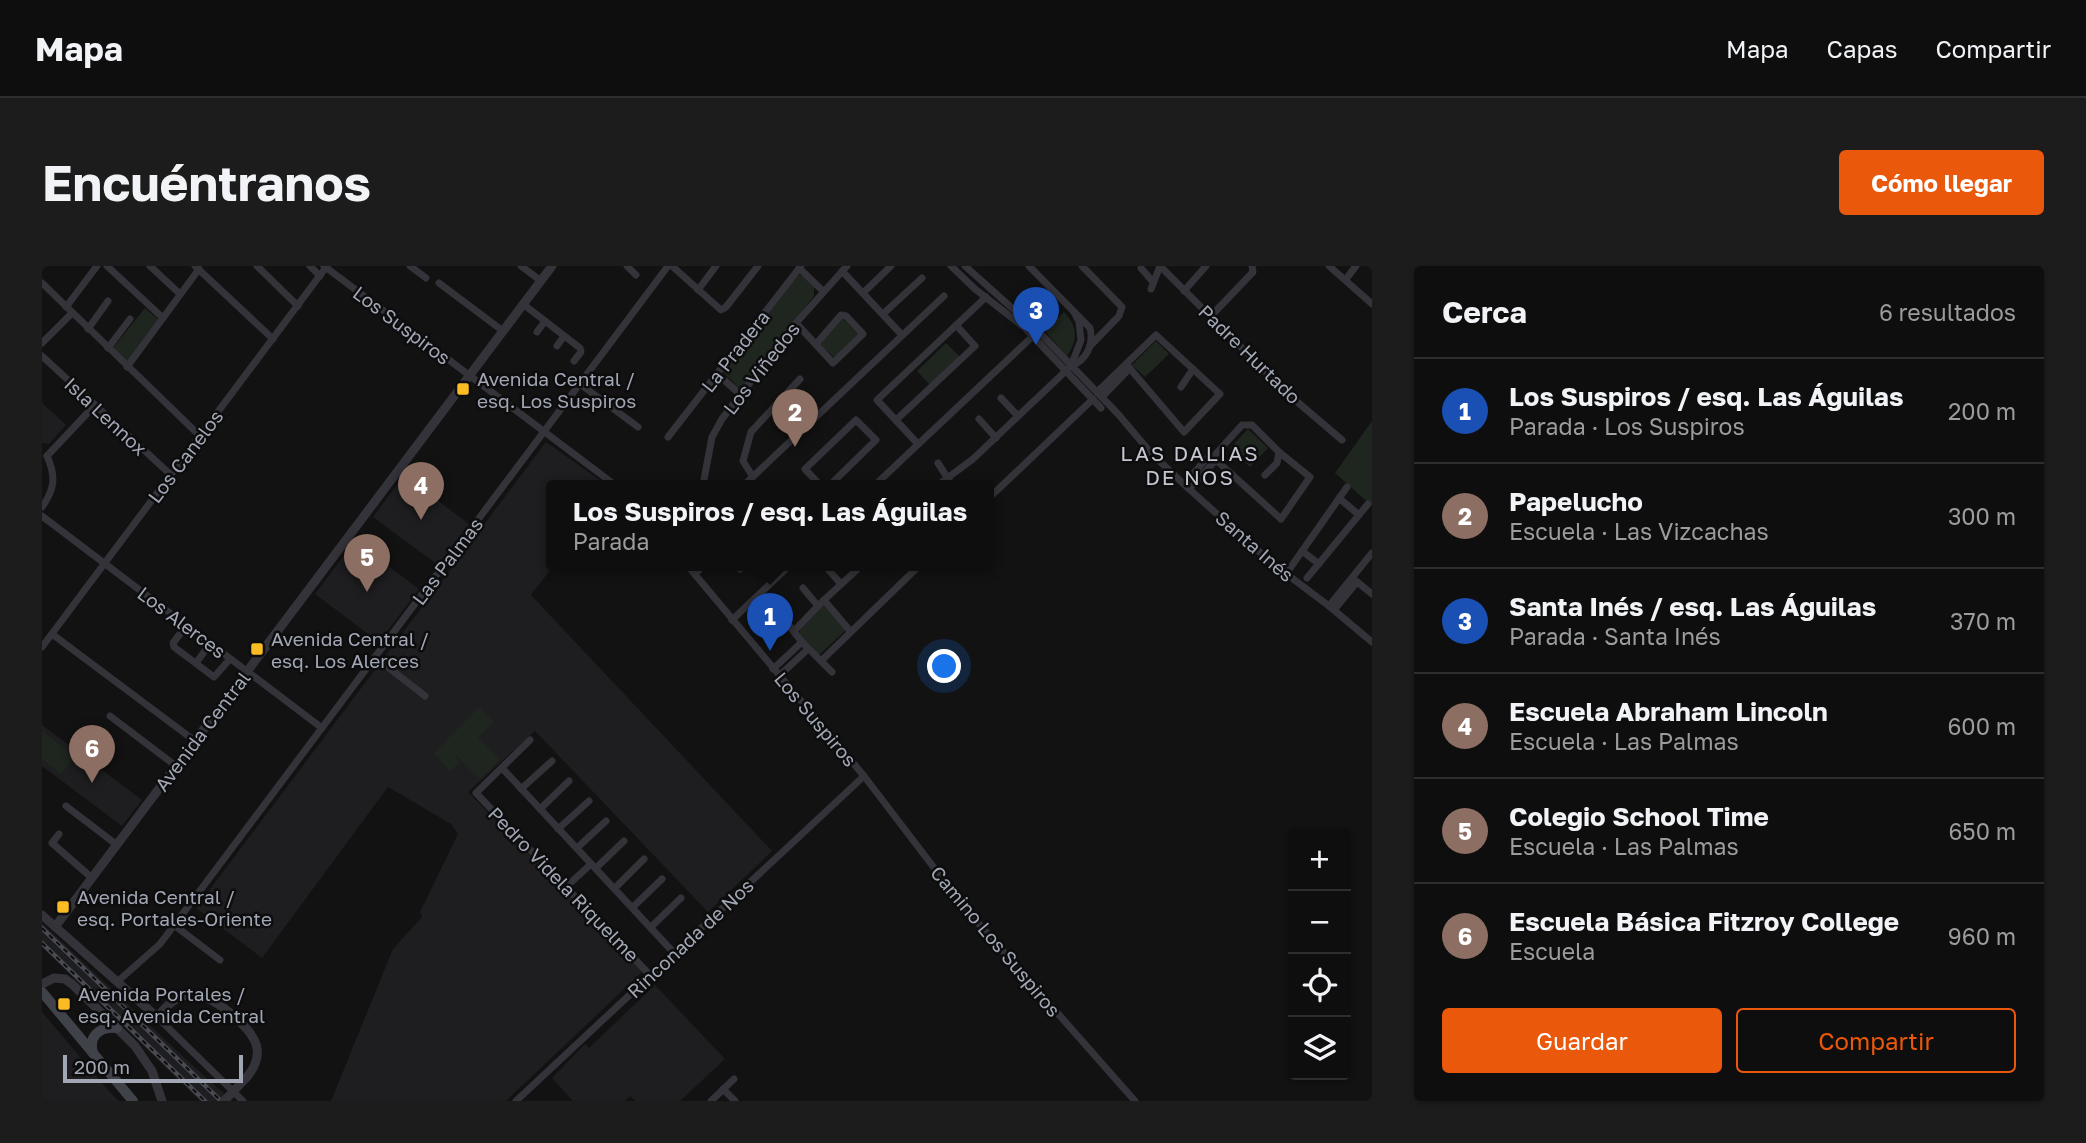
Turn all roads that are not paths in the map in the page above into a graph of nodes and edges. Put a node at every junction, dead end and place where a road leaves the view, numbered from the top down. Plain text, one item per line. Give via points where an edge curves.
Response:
1 (97, 266) edge
2 (107, 266) edge
3 (150, 266) edge
4 (257, 266) edge
5 (310, 266) edge
6 (410, 266) edge
7 (521, 266) edge
8 (552, 266) edge
9 (627, 266) edge
10 (716, 266) edge
11 (758, 266) edge
12 (891, 266) edge
13 (951, 266) edge
14 (965, 266) edge
15 (1029, 266) edge
16 (1082, 266) edge
17 (1160, 266) edge
18 (1206, 266) edge
19 (1252, 266) edge
20 (1329, 266) edge
21 (1356, 266) edge
22 (326, 267) edge
23 (673, 267) edge
24 (800, 267) edge
25 (197, 268) edge
26 (1140, 268) dead end
27 (844, 269) edge
28 (636, 275) dead end
29 (320, 276) junction
30 (426, 278) dead end
31 (922, 278) dead end
32 (1346, 279) junction
33 (541, 281) junction
34 (42, 283) edge
35 (439, 283) dead end
36 (698, 290) junction
37 (1184, 290) junction
38 (823, 291) junction
39 (863, 293) junction
40 (180, 294) junction
41 (944, 296) dead end
42 (986, 297) junction
43 (108, 301) dead end
44 (523, 304) junction
45 (1372, 304) edge
46 (298, 306) junction
47 (69, 310) junction
48 (1074, 312) junction
49 (883, 314) junction
50 (1210, 317) junction
51 (163, 318) junction
52 (130, 319) dead end
53 (545, 321) junction
54 (796, 323) junction
55 (956, 325) junction
56 (88, 329) junction
57 (503, 331) junction
58 (537, 332) dead end
59 (902, 335) junction
60 (564, 336) junction
61 (1033, 336) junction
62 (272, 339) junction
63 (42, 343) edge
64 (816, 344) junction
65 (1091, 345) junction
66 (556, 346) dead end
67 (108, 348) junction
68 (42, 356) edge
69 (574, 361) dead end
70 (1128, 366) junction
71 (127, 367) junction
72 (1068, 368) junction
73 (1193, 369) junction
74 (718, 374) junction
75 (470, 375) junction
76 (800, 379) dead end
77 (580, 384) junction
78 (1181, 387) dead end
79 (740, 394) junction
80 (1097, 396) junction
81 (1001, 398) dead end
82 (95, 405) junction
83 (1101, 408) dead end
84 (1018, 416) junction
85 (979, 419) dead end
86 (895, 420) junction
87 (638, 427) dead end
88 (544, 432) junction
89 (200, 436) junction
90 (668, 437) dead end
91 (996, 438) junction
92 (1342, 440) dead end
93 (918, 444) junction
94 (1279, 452) junction
95 (44, 455) edge
96 (1214, 458) junction
97 (938, 463) dead end
98 (171, 475) junction
99 (1265, 475) dead end
100 (753, 477) junction
101 (608, 480) edge
102 (704, 480) edge
103 (750, 480) edge
104 (816, 480) edge
105 (835, 480) edge
106 (880, 480) edge
107 (949, 480) edge
108 (951, 480) edge
109 (1187, 486) junction
110 (1347, 487) dead end
111 (994, 493) edge
112 (1339, 498) junction
113 (1368, 505) dead end
114 (42, 507) edge
115 (1359, 514) junction
116 (42, 516) edge
117 (1302, 551) junction
118 (1372, 553) edge
119 (105, 564) junction
120 (1319, 564) junction
121 (692, 571) edge
122 (698, 571) edge
123 (784, 571) edge
124 (830, 571) edge
125 (855, 571) edge
126 (914, 571) edge
127 (695, 574) junction
128 (1286, 574) junction
129 (1307, 578) dead end
130 (1355, 580) junction
131 (841, 584) junction
132 (803, 588) dead end
133 (1372, 594) edge
134 (821, 603) junction
135 (1332, 608) junction
136 (779, 613) dead end
137 (732, 620) junction
138 (187, 626) junction
139 (794, 631) junction
140 (850, 631) junction
141 (52, 634) junction
142 (802, 642) junction
143 (1372, 642) edge
144 (210, 644) junction
145 (42, 647) edge
146 (808, 649) junction
147 (375, 657) junction
148 (230, 659) junction
149 (821, 661) junction
150 (196, 663) junction
151 (773, 669) junction
152 (247, 672) junction
153 (832, 672) dead end
154 (779, 676) junction
155 (425, 696) dead end
156 (110, 716) dead end
157 (322, 728) junction
158 (530, 740) dead end
159 (195, 741) junction
160 (552, 761) dead end
161 (176, 766) junction
162 (502, 768) junction
163 (864, 776) junction
164 (569, 781) dead end
165 (521, 789) junction
166 (589, 801) dead end
167 (66, 806) dead end
168 (540, 809) junction
169 (606, 821) dead end
170 (558, 829) junction
171 (59, 834) dead end
172 (624, 841) dead end
173 (117, 845) junction
174 (577, 848) junction
175 (644, 859) dead end
176 (593, 866) junction
177 (92, 878) junction
178 (662, 879) dead end
179 (566, 887) junction
180 (615, 888) junction
181 (681, 898) dead end
182 (633, 907) junction
183 (42, 915) edge
184 (174, 925) junction
185 (651, 927) junction
186 (55, 928) junction
187 (674, 953) junction
188 (220, 960) dead end
189 (650, 975) junction
190 (117, 982) junction
191 (42, 984) edge
192 (42, 992) edge
193 (157, 1017) junction
194 (117, 1028) junction
195 (93, 1054) junction
196 (734, 1079) dead end
197 (723, 1089) junction
198 (133, 1101) edge
199 (162, 1101) edge
200 (224, 1101) edge
201 (243, 1101) edge
202 (516, 1101) edge
203 (711, 1101) edge
204 (735, 1101) edge
205 (1135, 1101) edge

1 - 47 street
2 - 51 street
3 - 40 street
4 - 46 street
5 - 29 street
6 - 30 street
7 - 33 street
8 - 33 street, Avenida Central
9 - 28 street
10 - 36 street
11 - 36 street via 723,310
12 - 39 street
13 - 42 street, Santa Inés
14 - 72 street, Santa Inés via 1041,334
15 - 48 street
16 - 65 street via 1122,307
17 - 26 street, Padre Hurtado via 1152,286
17 - 37 street, Padre Hurtado
18 - 37 street
19 - 50 street via 1253,272
20 - 32 street
21 - 32 street
22 - 29 street, Los Canelos
22 - 75 street, Los Suspiros
23 - 36 street
23 - 77 street, Las Palmas
24 - 38 street
24 - 74 street, La Pradera
25 - 40 street
25 - 62 street
27 - 38 street, Los Viñedos
27 - 39 street
29 - 46 street, Los Canelos
31 - 49 street
32 - 45 street
33 - 44 street, Avenida Central
34 - 47 street
35 - 57 street
37 - 50 street, Padre Hurtado
38 - 54 street, Los Viñedos
39 - 49 street
40 - 51 street
41 - 59 street
42 - 55 street
42 - 61 street, Santa Inés
43 - 56 street
44 - 53 street
44 - 57 street, Avenida Central
46 - 62 street, Los Canelos
47 - 56 street
47 - 63 street
48 - 65 street via 1088,324
48 - 72 street via 1080,346
49 - 59 street
50 - 92 street, Padre Hurtado
51 - 71 street
52 - 67 street
53 - 58 street
53 - 60 street
54 - 64 street
54 - 79 street, Los Viñedos
55 - 86 street via 877,400
55 - 86 street via 975,346
56 - 67 street
57 - 75 street, Avenida Central
59 - 100 street
60 - 66 street
60 - 69 street via 581,349
61 - 72 street, Santa Inés
61 - 93 street
62 - 89 street, Los Canelos
64 - 64 street via 833,363 863,334 841,315
65 - 72 street via 1077,364
67 - 71 street
68 - 82 street, Isla Lennox
70 - 73 street via 1156,335
70 - 73 street via 1184,432 1220,394
70 - 80 street
71 - 89 street
72 - 80 street, Santa Inés
72 - 84 street
73 - 78 street
74 - 79 street
74 - 90 street, La Pradera
75 - 88 street, Los Suspiros
75 - 152 street, Avenida Central
76 - 100 street via 751,432 743,461
77 - 87 street
77 - 88 street, Las Palmas
79 - 102 street, Los Viñedos via 716,428
80 - 83 street, Santa Inés
80 - 109 street, Santa Inés
80 - 111 street
81 - 84 street
82 - 95 street
82 - 98 street, Isla Lennox
84 - 91 street
85 - 91 street
86 - 93 street
88 - 101 street, Los Suspiros
88 - 147 street, Las Palmas
89 - 98 street, Los Canelos
91 - 108 street
93 - 106 street
94 - 96 street via 1247,423
94 - 96 street via 1310,477 1280,519
94 - 99 street
95 - 114 street via 54,480
96 - 109 street
97 - 107 street
98 - 119 street, Los Canelos
100 - 103 street
104 - 105 street via 806,469 856,420 876,440
109 - 128 street, Santa Inés
110 - 112 street
112 - 115 street
112 - 117 street
113 - 115 street
115 - 120 street
116 - 119 street, Los Alerces
117 - 120 street
117 - 128 street
118 - 130 street
119 - 138 street, Los Alerces
119 - 141 street, Los Canelos
120 - 129 street
121 - 127 street, Los Suspiros
122 - 127 street
123 - 137 street
124 - 131 street
125 - 131 street
126 - 140 street
127 - 137 street, Los Suspiros
128 - 135 street, Santa Inés
130 - 133 street
130 - 135 street
131 - 134 street
132 - 134 street
134 - 139 street
134 - 140 street
135 - 143 street, Santa Inés
136 - 139 street
137 - 151 street, Los Suspiros
138 - 144 street, Los Alerces
138 - 150 street via 173,645
139 - 142 street
140 - 149 street
141 - 145 street, Los Canelos
141 - 159 street
142 - 146 street
142 - 151 street
144 - 148 street, Los Alerces
144 - 150 street
146 - 149 street
146 - 154 street
147 - 155 street
147 - 157 street, Las Palmas
148 - 150 street via 215,677
148 - 152 street, Los Alerces
149 - 153 street
151 - 154 street, Los Suspiros
152 - 157 street, Los Alerces
152 - 159 street, Avenida Central
154 - 163 street, Los Suspiros
156 - 161 street
157 - 184 street, Las Palmas
158 - 162 street
159 - 161 street, Avenida Central
160 - 165 street
161 - 173 street, Avenida Central
162 - 165 street
162 - 179 street, Pedro Videla Riquelme via 477,793
163 - 187 street, Rinconada de Nos
163 - 205 street, Camino Los Suspiros via 964,906
164 - 168 street
165 - 168 street
166 - 170 street
167 - 173 street
168 - 170 street
169 - 174 street
170 - 174 street
171 - 177 street via 52,844
172 - 176 street
173 - 177 street, Avenida Central
174 - 176 street
175 - 180 street
176 - 179 street
176 - 180 street
177 - 186 street, Avenida Central
178 - 182 street
179 - 189 street, Pedro Videla Riquelme
180 - 182 street
181 - 185 street
182 - 185 street
183 - 186 street
184 - 188 street
184 - 190 street, Las Palmas via 151,954
185 - 187 street
186 - 190 street
187 - 189 street, Rinconada de Nos
189 - 202 street, Rinconada de Nos
190 - 193 street
191 - 194 street via 54,978 69,981
192 - 195 main road
193 - 200 street, bridge via 184,996 198,995 215,1002 244,1027 257,1048 256,1061
193 - 201 street
194 - 195 main road via 95,1034
194 - 199 street via 144,1058
195 - 198 main road
196 - 197 street
197 - 203 street
197 - 204 street

